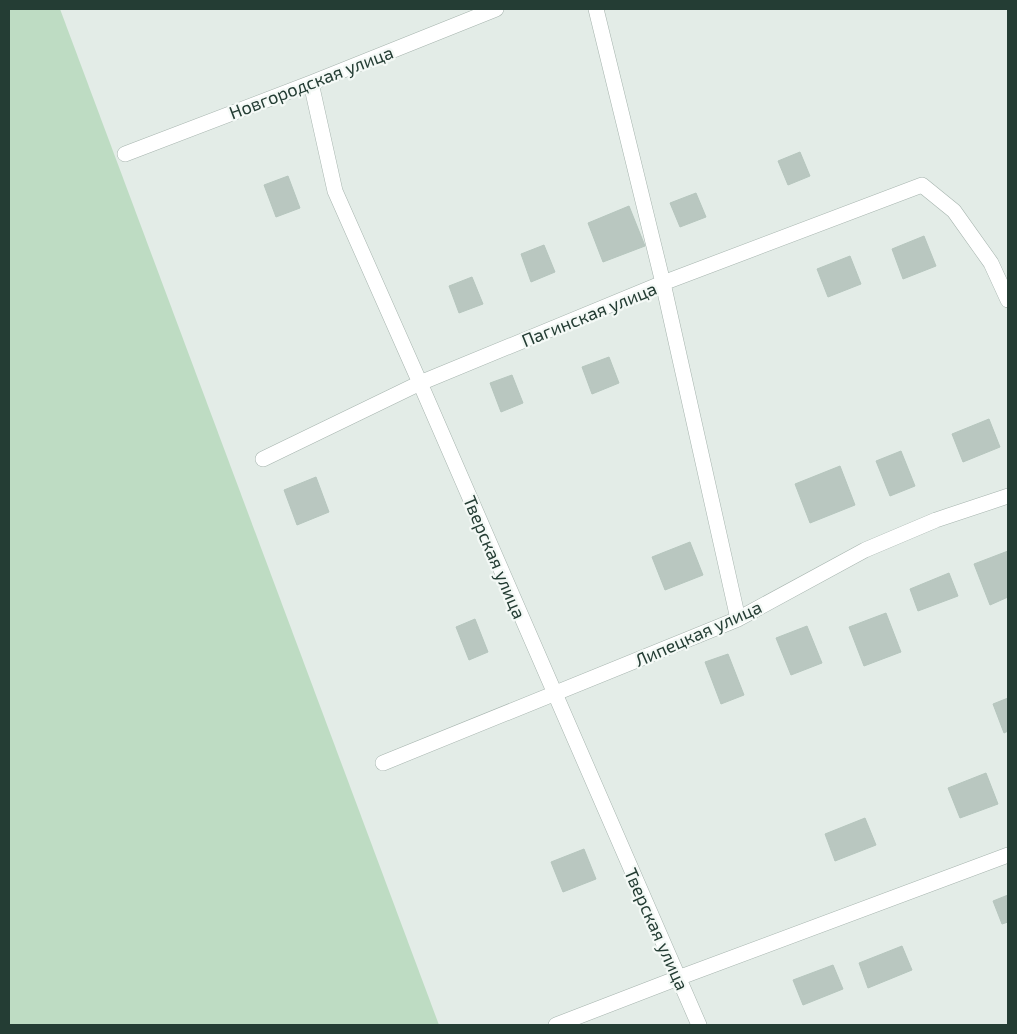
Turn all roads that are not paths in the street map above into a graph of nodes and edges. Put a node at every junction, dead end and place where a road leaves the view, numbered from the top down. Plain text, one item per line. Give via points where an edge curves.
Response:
1 (496, 9) edge
2 (596, 9) edge
3 (311, 83) junction
4 (125, 154) dead end
5 (663, 283) junction
6 (1008, 300) edge
7 (420, 383) junction
8 (263, 459) dead end
9 (1008, 496) edge
10 (738, 619) junction
11 (554, 694) junction
12 (383, 762) dead end
13 (1008, 855) edge
14 (678, 978) junction
15 (556, 1025) edge
16 (699, 1025) edge

1 - 3 street, Новгородская улица
2 - 5 street
3 - 4 street, Новгородская улица
3 - 7 street, Тверская улица via 335,191
5 - 6 street, Пагинская улица via 922,186 954,211 991,264
5 - 7 street, Пагинская улица
5 - 10 street
7 - 8 street, Пагинская улица
7 - 11 street, Тверская улица
9 - 10 street, Липецкая улица via 936,520 865,550
10 - 11 street, Липецкая улица
11 - 12 street, Липецкая улица
11 - 14 street, Тверская улица
13 - 14 street
14 - 15 street
14 - 16 street, Тверская улица

